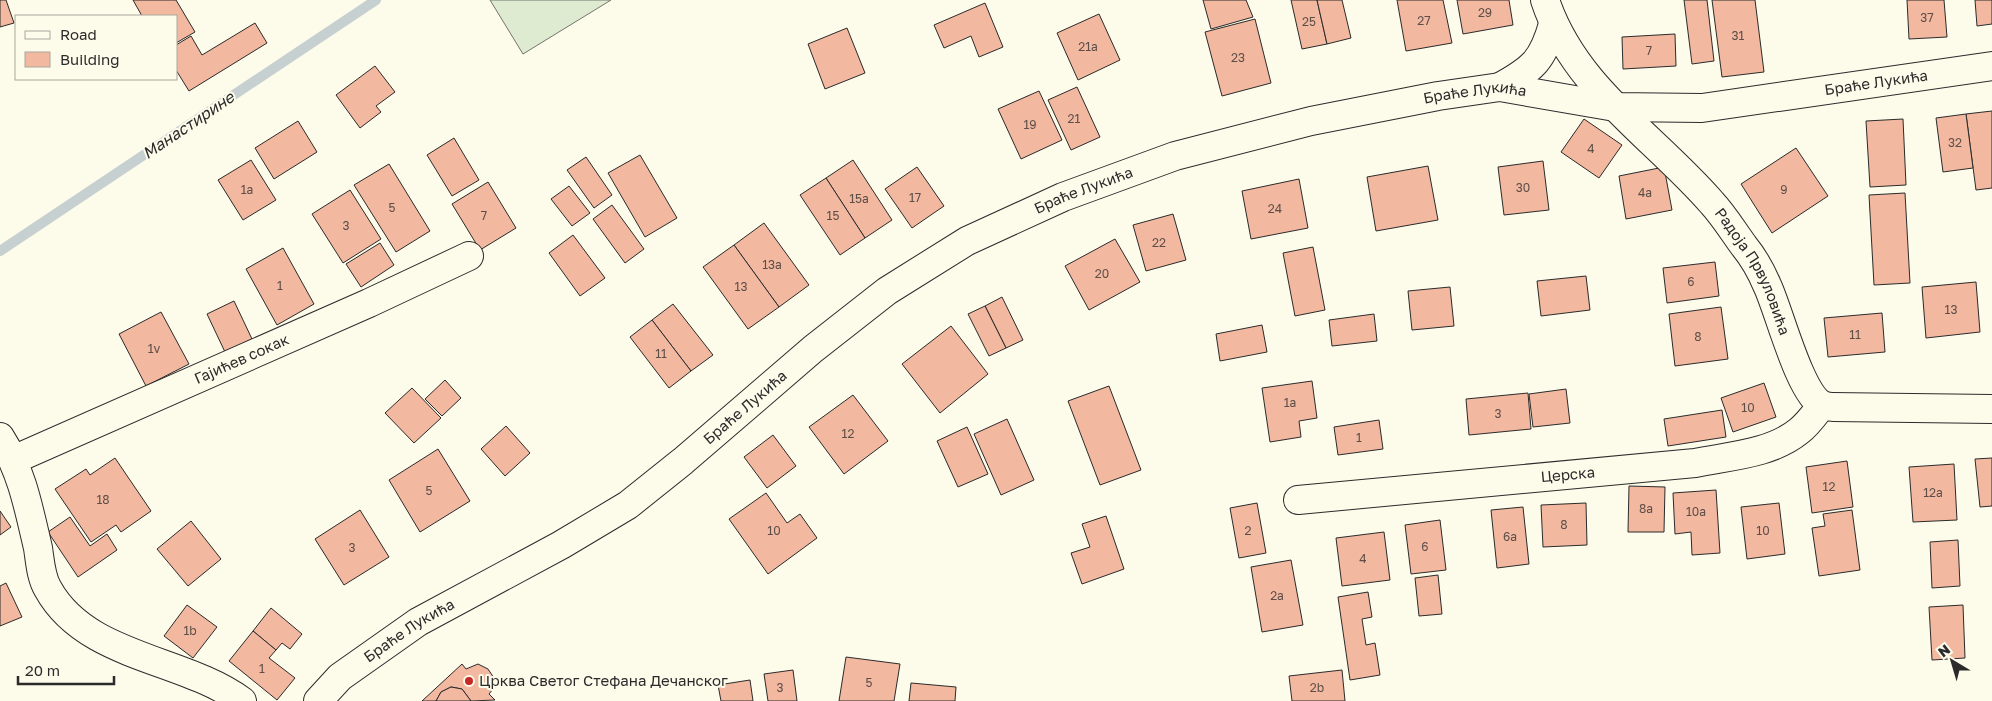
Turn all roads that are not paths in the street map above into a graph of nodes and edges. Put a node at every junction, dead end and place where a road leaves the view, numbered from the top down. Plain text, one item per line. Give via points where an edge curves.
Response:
1 (1549, 12) edge
2 (1992, 66) edge
3 (1500, 88) junction
4 (1615, 107) junction
5 (469, 256) dead end
6 (1822, 405) junction
7 (1992, 409) edge
8 (7, 449) edge
9 (1298, 500) dead end
10 (242, 701) edge
11 (318, 701) edge

1 - 3 street, Радоја Првуловића via 1546,47 1535,64
1 - 4 street, Радоја Првуловића via 1573,58
2 - 4 street, Браће Лукића via 1702,108
3 - 4 street, Браће Лукића
3 - 11 street, Браће Лукића via 1438,96 1311,121 1175,156 1063,197 967,241 887,291 628,504 561,545 418,622 340,677
4 - 6 street, Радоја Првуловића via 1712,203 1749,253 1767,284 1793,356 1813,395
5 - 8 street, Гајићев сокак via 369,303
6 - 7 street
6 - 9 street, Церска via 1798,432 1779,443 1757,451 1695,463
8 - 10 street, Гајићев сокак via 25,493 46,587 58,605 76,622 126,651 203,678

